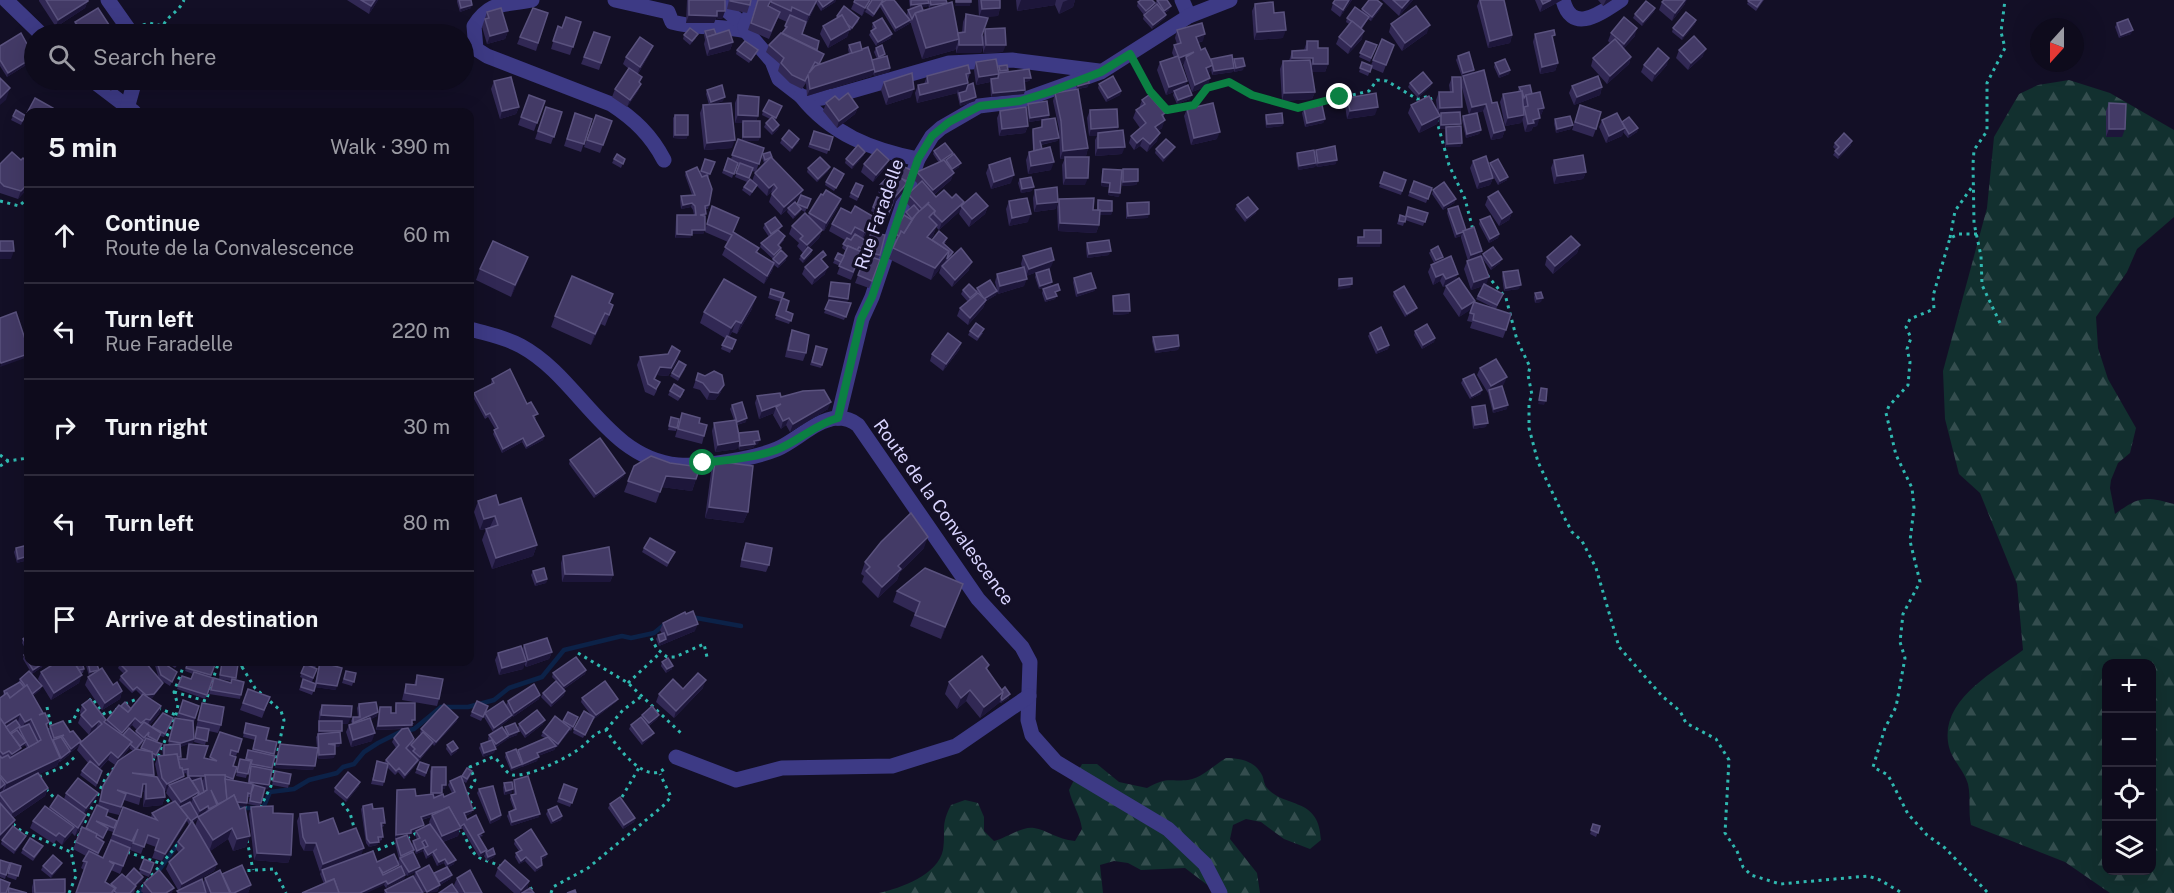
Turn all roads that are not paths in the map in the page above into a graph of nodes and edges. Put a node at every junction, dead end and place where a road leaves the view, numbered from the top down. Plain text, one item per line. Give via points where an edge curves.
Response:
1 (6, 0) edge
2 (108, 0) edge
3 (532, 0) edge
4 (615, 0) edge
5 (725, 0) edge
6 (756, 0) edge
7 (1182, 0) edge
8 (1230, 0) edge
9 (1563, 0) edge
10 (1621, 0) edge
11 (1189, 16) junction
12 (31, 24) edge
13 (130, 24) edge
14 (746, 28) junction
15 (1101, 72) junction
16 (105, 90) edge
17 (134, 90) edge
18 (801, 96) junction
19 (130, 108) edge
20 (131, 108) edge
21 (918, 159) junction
22 (664, 160) dead end
23 (474, 331) edge
24 (838, 418) junction
25 (1029, 696) junction
26 (676, 756) road end
27 (1220, 893) edge

1 - 12 street
2 - 13 street
3 - 22 street via 495,2 488,6 474,26 476,49 611,104 653,139
4 - 14 street via 668,12 672,22 687,27
5 - 14 street via 724,9
6 - 14 street
7 - 11 street
8 - 11 street, Rue Faradelle
9 - 10 street via 1568,12 1578,19 1592,19
11 - 15 street, Rue Faradelle
14 - 18 street via 772,61 779,79
15 - 18 street via 1012,60 949,63 849,93 815,99
15 - 21 street, Rue Faradelle via 1020,101 980,106 941,128
16 - 19 street
17 - 20 street
18 - 21 street via 838,132 869,147
21 - 24 street, Rue Faradelle via 861,319
23 - 24 street via 523,347 576,392 623,443 660,461 679,465 746,458 776,450
24 - 25 street, Route de la Convalescence via 858,425 978,599 1022,647 1030,662
25 - 26 street via 956,746 892,766 782,768 736,780
25 - 27 street, Route de la Convalescence via 1032,735 1056,762 1168,829 1205,864

